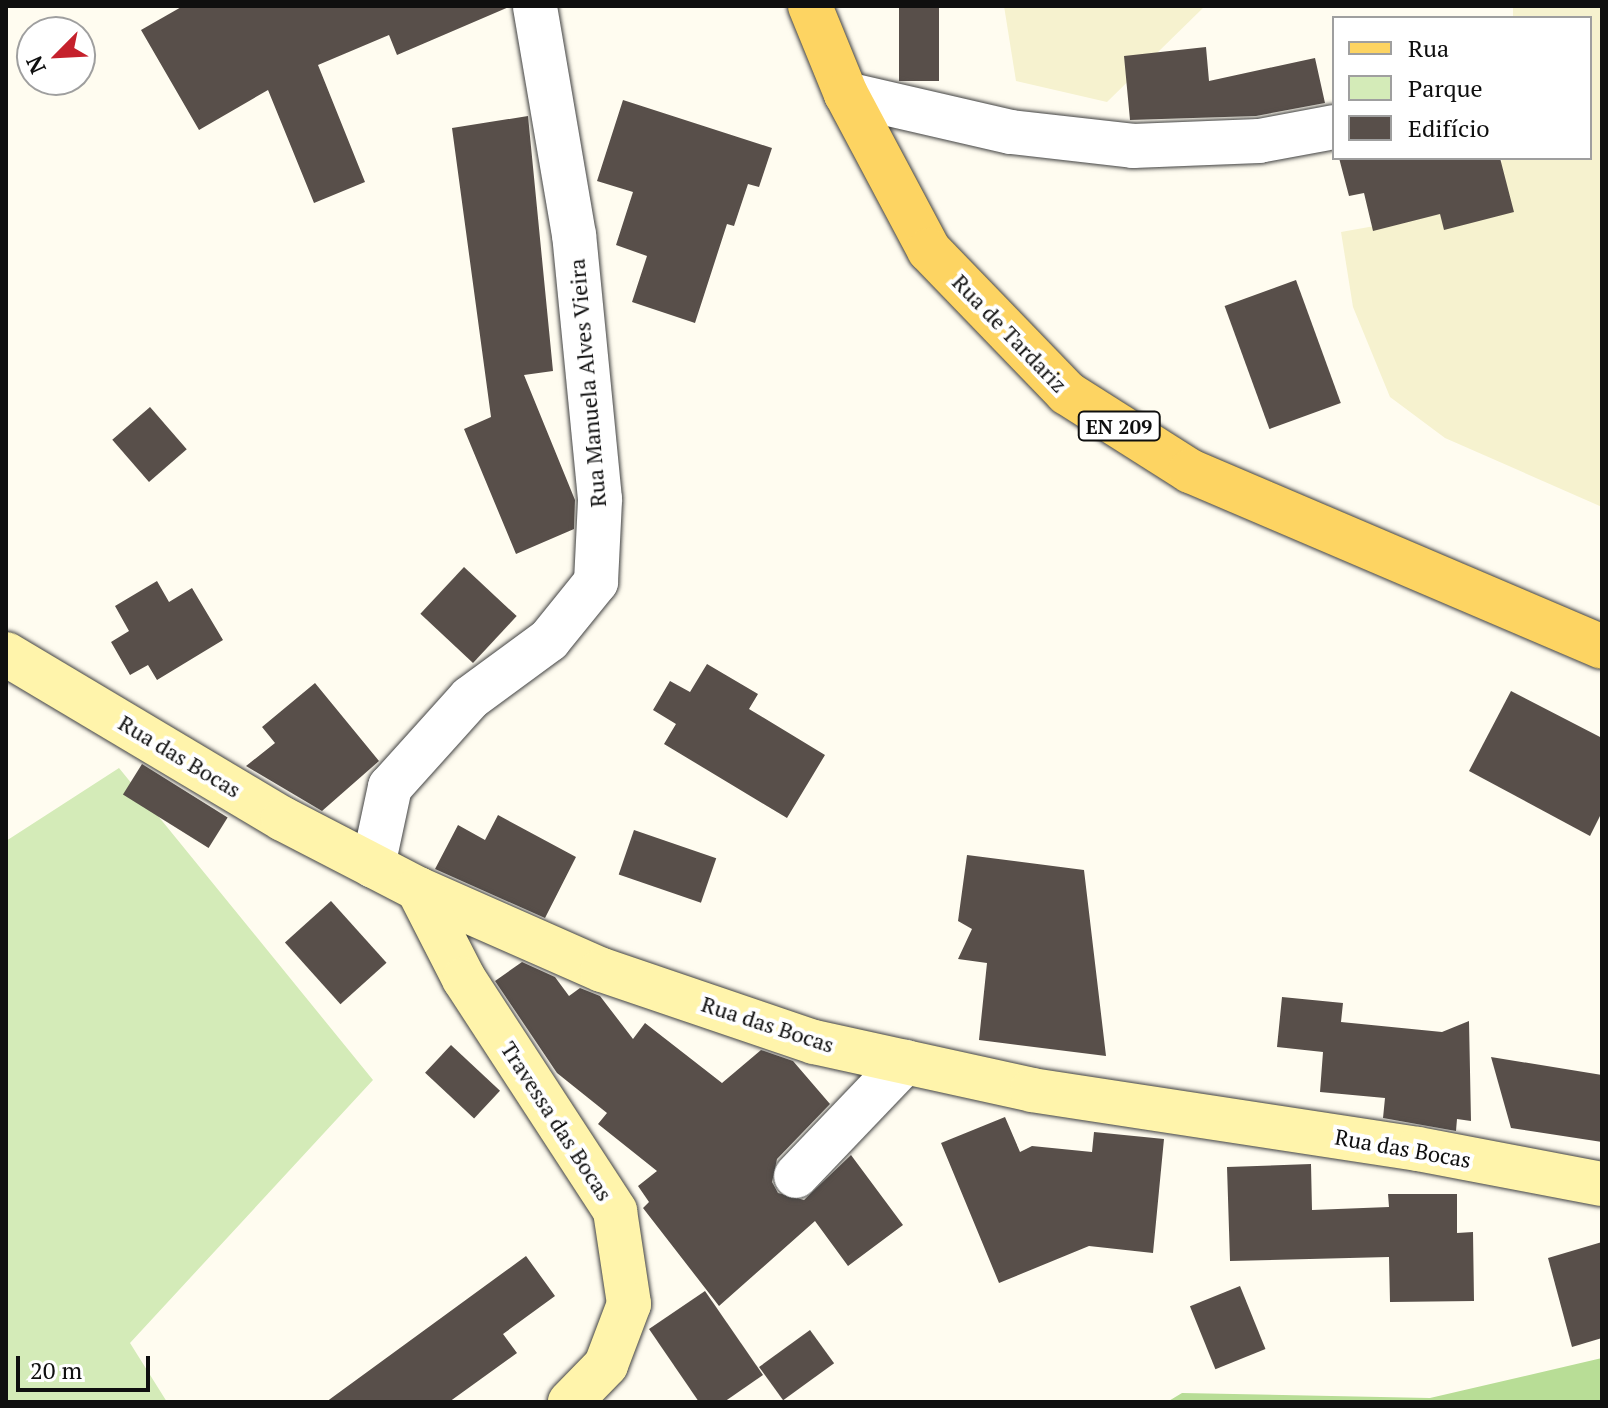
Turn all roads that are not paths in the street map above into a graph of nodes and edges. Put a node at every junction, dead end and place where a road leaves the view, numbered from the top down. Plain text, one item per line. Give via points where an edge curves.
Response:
1 (535, 6) edge
2 (806, 7) edge
3 (846, 94) junction
4 (1332, 127) edge
5 (1602, 647) edge
6 (6, 654) edge
7 (373, 866) junction
8 (418, 889) junction
9 (905, 1062) junction
10 (796, 1176) dead end
11 (1602, 1184) edge
12 (570, 1402) edge

1 - 7 street, Rua Manuela Alves Vieira via 574,235 600,499 596,582 549,640 470,698 390,787
2 - 3 main road, Rua de Tardariz / EN 209
3 - 4 street via 1011,132 1133,146 1259,141
3 - 5 main road, Rua de Tardariz / EN 209 via 929,250 1067,393 1190,471
6 - 7 street, Rua das Bocas
7 - 8 street, Rua das Bocas
8 - 9 street, Rua das Bocas via 602,970 814,1042
8 - 12 street, Travessa das Bocas via 464,979 615,1211 629,1304 606,1365
9 - 10 street
9 - 11 street, Rua das Bocas via 1032,1090 1418,1149

